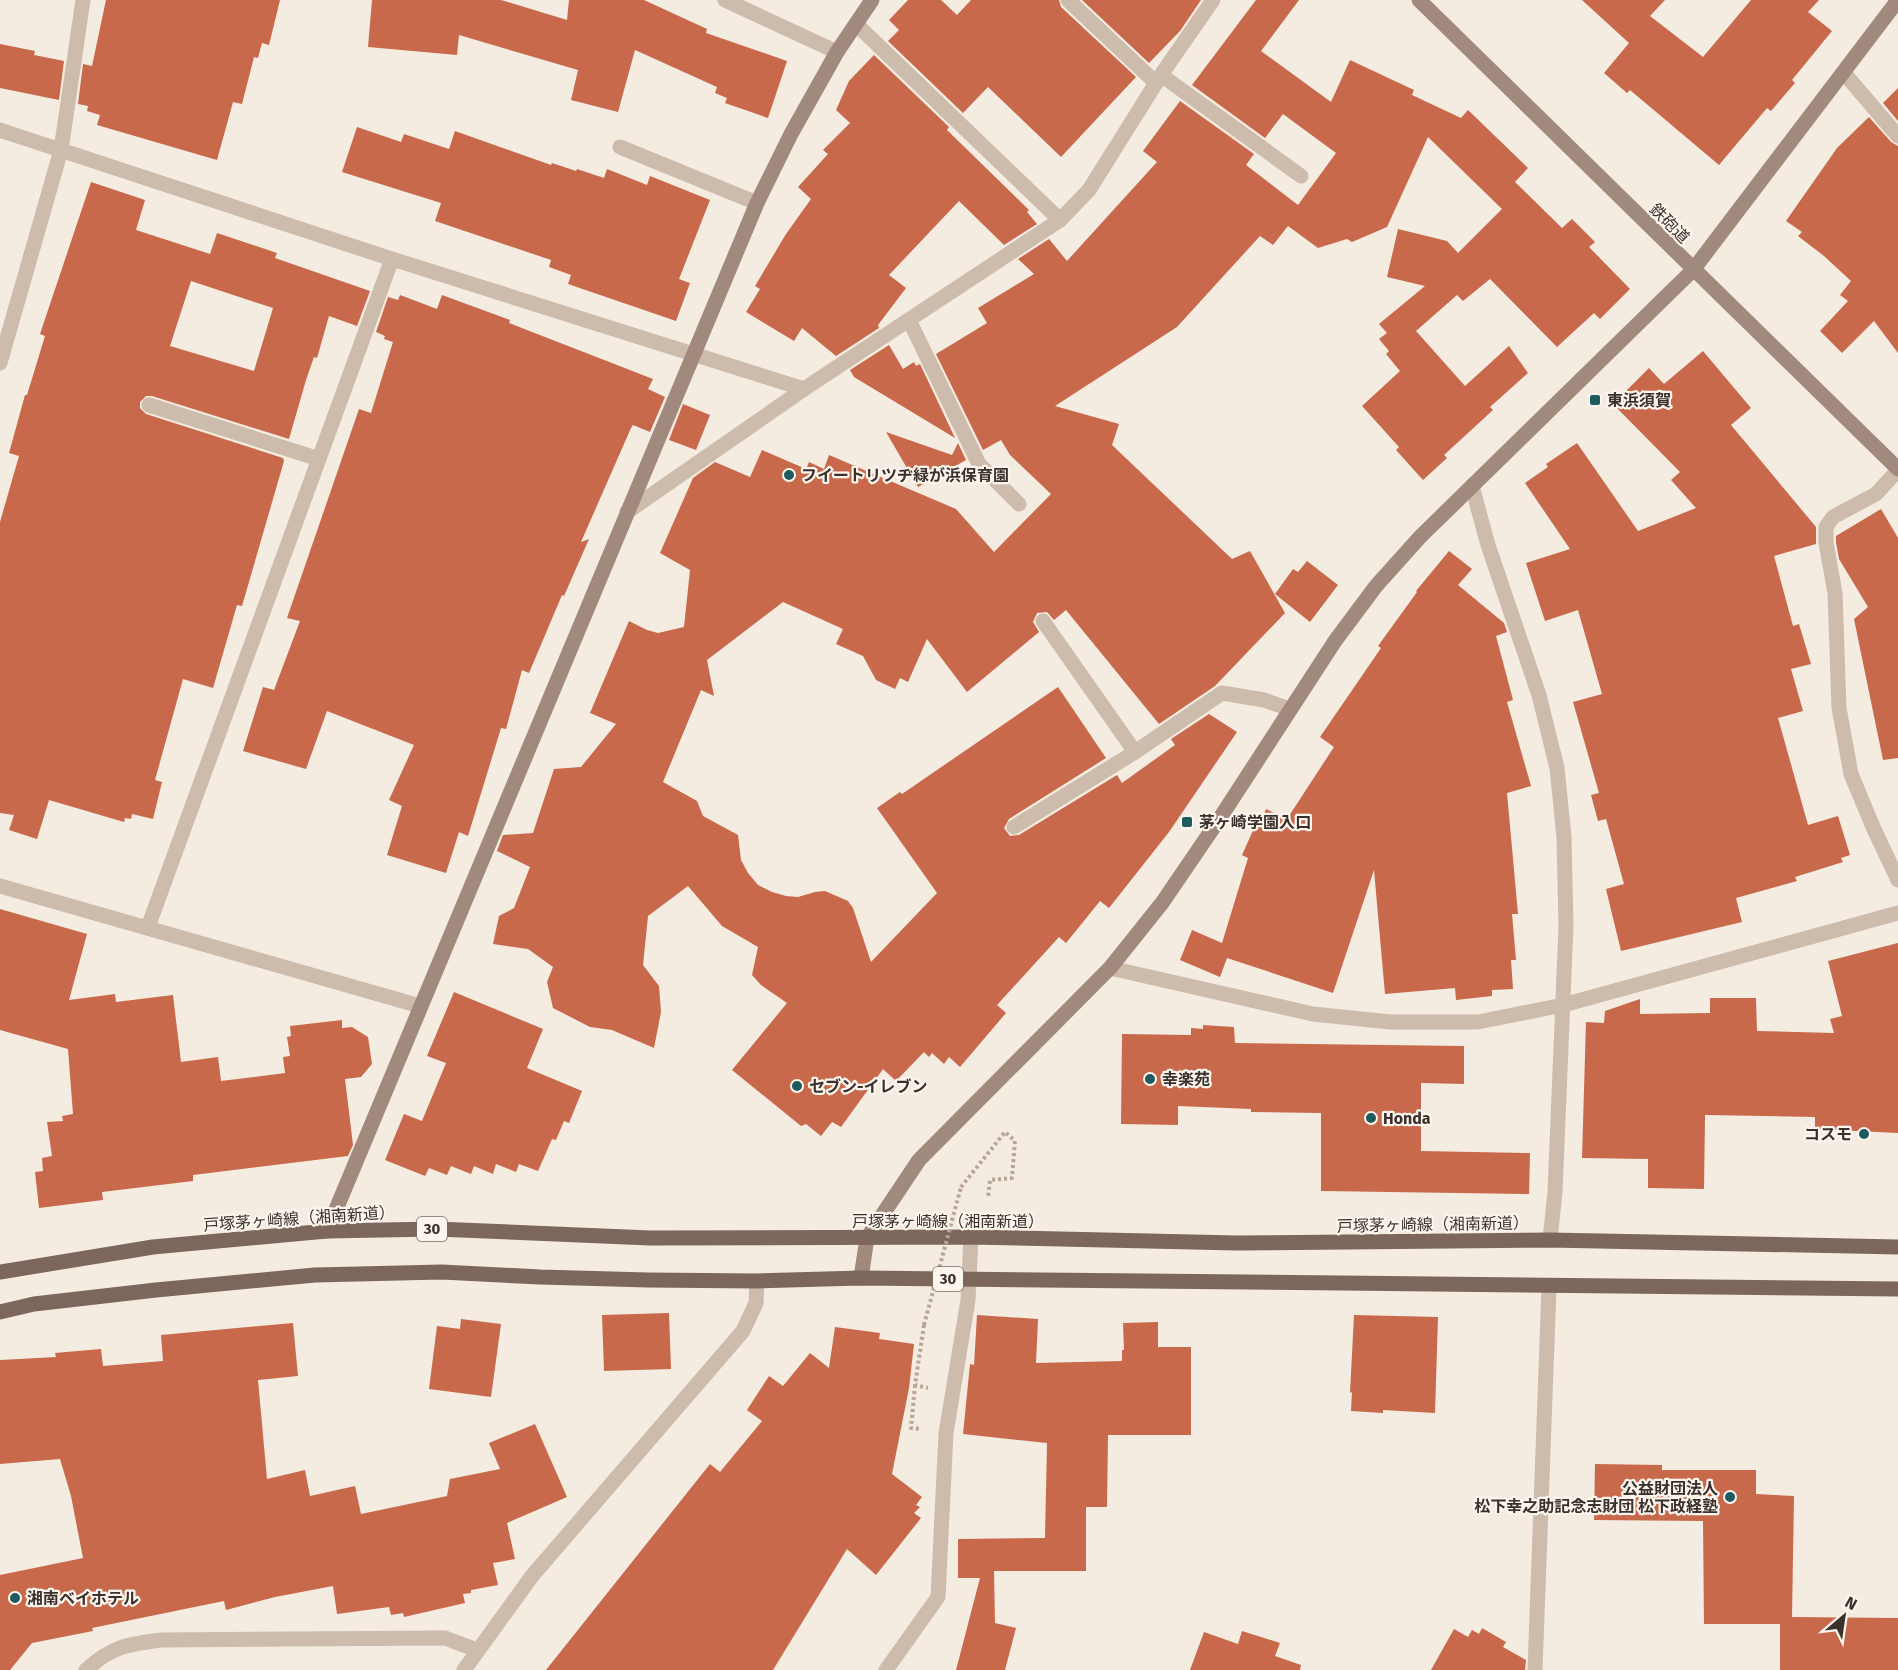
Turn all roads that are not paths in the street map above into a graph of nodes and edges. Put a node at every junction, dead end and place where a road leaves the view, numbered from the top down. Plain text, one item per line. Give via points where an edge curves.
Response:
1 (83, 0) edge
2 (725, 0) edge
3 (872, 0) edge
4 (1068, 0) edge
5 (1213, 0) edge
6 (1419, 0) edge
7 (1898, 0) edge
8 (856, 24) junction
9 (837, 52) junction
10 (1844, 73) junction
11 (1158, 79) junction
12 (0, 130) edge
13 (1898, 136) edge
14 (620, 147) dead end
15 (61, 150) junction
16 (1300, 176) dead end
17 (757, 202) junction
18 (1060, 220) junction
19 (392, 259) junction
20 (1693, 270) junction
21 (909, 320) junction
22 (693, 354) junction
23 (0, 363) edge
24 (804, 389) junction
25 (149, 405) dead end
26 (319, 459) junction
27 (1898, 469) edge
28 (1472, 486) junction
29 (1019, 504) dead end
30 (627, 512) junction
31 (1043, 621) dead end
32 (1290, 709) junction
33 (1135, 752) junction
34 (1014, 827) dead end
35 (1898, 880) edge
36 (0, 886) edge
37 (1898, 913) edge
38 (148, 927) junction
39 (1110, 968) junction
40 (1563, 1005) junction
41 (420, 1006) junction
42 (327, 1231) junction
43 (970, 1237) junction
44 (867, 1238) junction
45 (1550, 1240) junction
46 (1898, 1247) edge
47 (0, 1272) edge
48 (861, 1278) junction
49 (969, 1280) junction
50 (757, 1281) junction
51 (1548, 1287) junction
52 (1898, 1289) edge
53 (0, 1312) edge
54 (477, 1650) junction
55 (86, 1670) edge
56 (464, 1670) edge
57 (886, 1670) edge
58 (1535, 1670) edge

1 - 15 street
2 - 9 street
3 - 8 street
4 - 11 street
5 - 11 street
6 - 20 street, 鉄砲道
7 - 10 street
8 - 9 street
8 - 18 street
9 - 17 street
10 - 13 street
10 - 20 street
11 - 16 street
11 - 18 street via 1089,190
12 - 15 street
14 - 17 street
15 - 19 street
15 - 23 street
17 - 22 street
18 - 21 street
19 - 22 street
19 - 26 street
20 - 27 street, 鉄砲道
20 - 28 street
21 - 24 street
21 - 29 street via 979,464
22 - 24 street
22 - 30 street
24 - 30 street
25 - 26 street
26 - 38 street
27 - 35 street via 1876,494 1833,517 1826,527 1835,593 1839,708 1851,774
28 - 32 street via 1376,586
28 - 40 street via 1539,695 1557,768 1564,837
30 - 41 street
31 - 33 street
32 - 33 street via 1222,693
32 - 39 street via 1169,894
33 - 34 street
36 - 38 street
37 - 40 street
38 - 41 street
39 - 40 street via 1313,1014 1390,1022 1478,1022
39 - 44 street via 919,1160
40 - 45 street
41 - 42 street
42 - 44 main road, 戸塚茅ヶ崎線（湘南新道） / 30 via 436,1229 650,1238
42 - 47 main road, 戸塚茅ヶ崎線（湘南新道） / 30 via 153,1247
43 - 44 main road, 戸塚茅ヶ崎線（湘南新道） / 30
43 - 45 main road, 戸塚茅ヶ崎線（湘南新道） / 30 via 1237,1243
43 - 49 street
44 - 48 street
45 - 46 main road, 戸塚茅ヶ崎線（湘南新道） / 30
48 - 49 main road, 30
48 - 50 main road, 30
49 - 51 main road, 30
49 - 57 street via 946,1433 938,1597
50 - 53 main road, 30 via 442,1272 315,1275 56,1301
50 - 54 street via 756,1303 743,1331 532,1576
51 - 52 main road, 30
51 - 58 street
54 - 55 street via 445,1638 162,1640 126,1644
54 - 56 street

